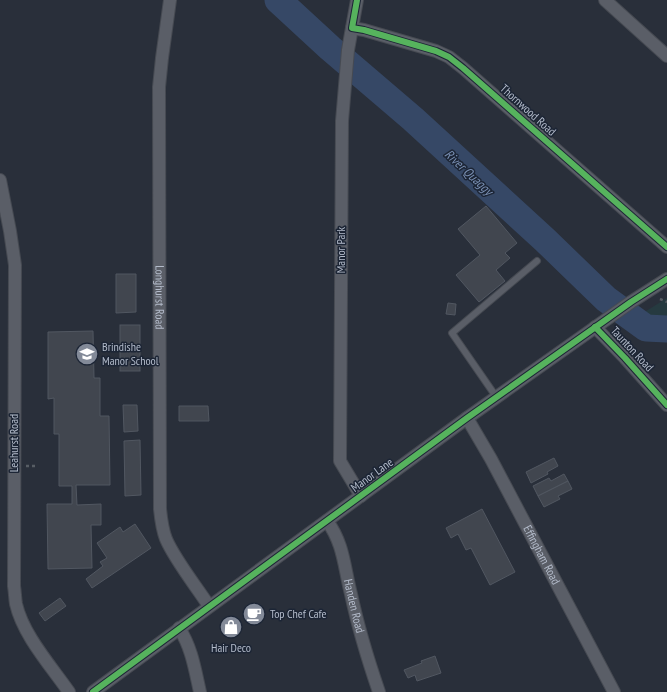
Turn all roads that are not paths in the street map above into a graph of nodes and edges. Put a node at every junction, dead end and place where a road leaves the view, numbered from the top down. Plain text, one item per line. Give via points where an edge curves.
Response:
1 (170, 0) edge
2 (357, 0) edge
3 (605, 0) edge
4 (352, 28) junction
5 (667, 56) edge
6 (0, 180) edge
7 (667, 247) edge
8 (537, 261) dead end
9 (667, 280) edge
10 (595, 327) junction
11 (497, 398) junction
12 (667, 406) edge
13 (467, 418) junction
14 (361, 496) junction
15 (327, 521) junction
16 (209, 606) junction
17 (179, 628) junction
18 (69, 692) edge
19 (93, 692) edge
20 (200, 692) edge
21 (379, 692) edge
22 (614, 692) edge

1 - 16 street, Longhurst Road via 159,87 160,509 166,539
2 - 4 street, Manor Park
3 - 5 street
4 - 7 street, Thornwood Road via 450,57
4 - 14 street, Manor Park via 345,78 341,152 340,461
6 - 18 street, Leahurst Road via 15,266 16,604 22,623
8 - 11 lane via 452,332
9 - 10 street, Manor Lane
10 - 11 street, Manor Lane
10 - 12 street, Taunton Road
11 - 13 street, Manor Lane
13 - 14 street, Manor Lane
13 - 22 street, Effingham Road
14 - 15 street, Manor Lane
15 - 16 street, Manor Lane
15 - 21 street, Handen Road via 340,542 356,616
16 - 17 street, Manor Lane
17 - 19 street, Manor Lane
17 - 20 street via 190,649

